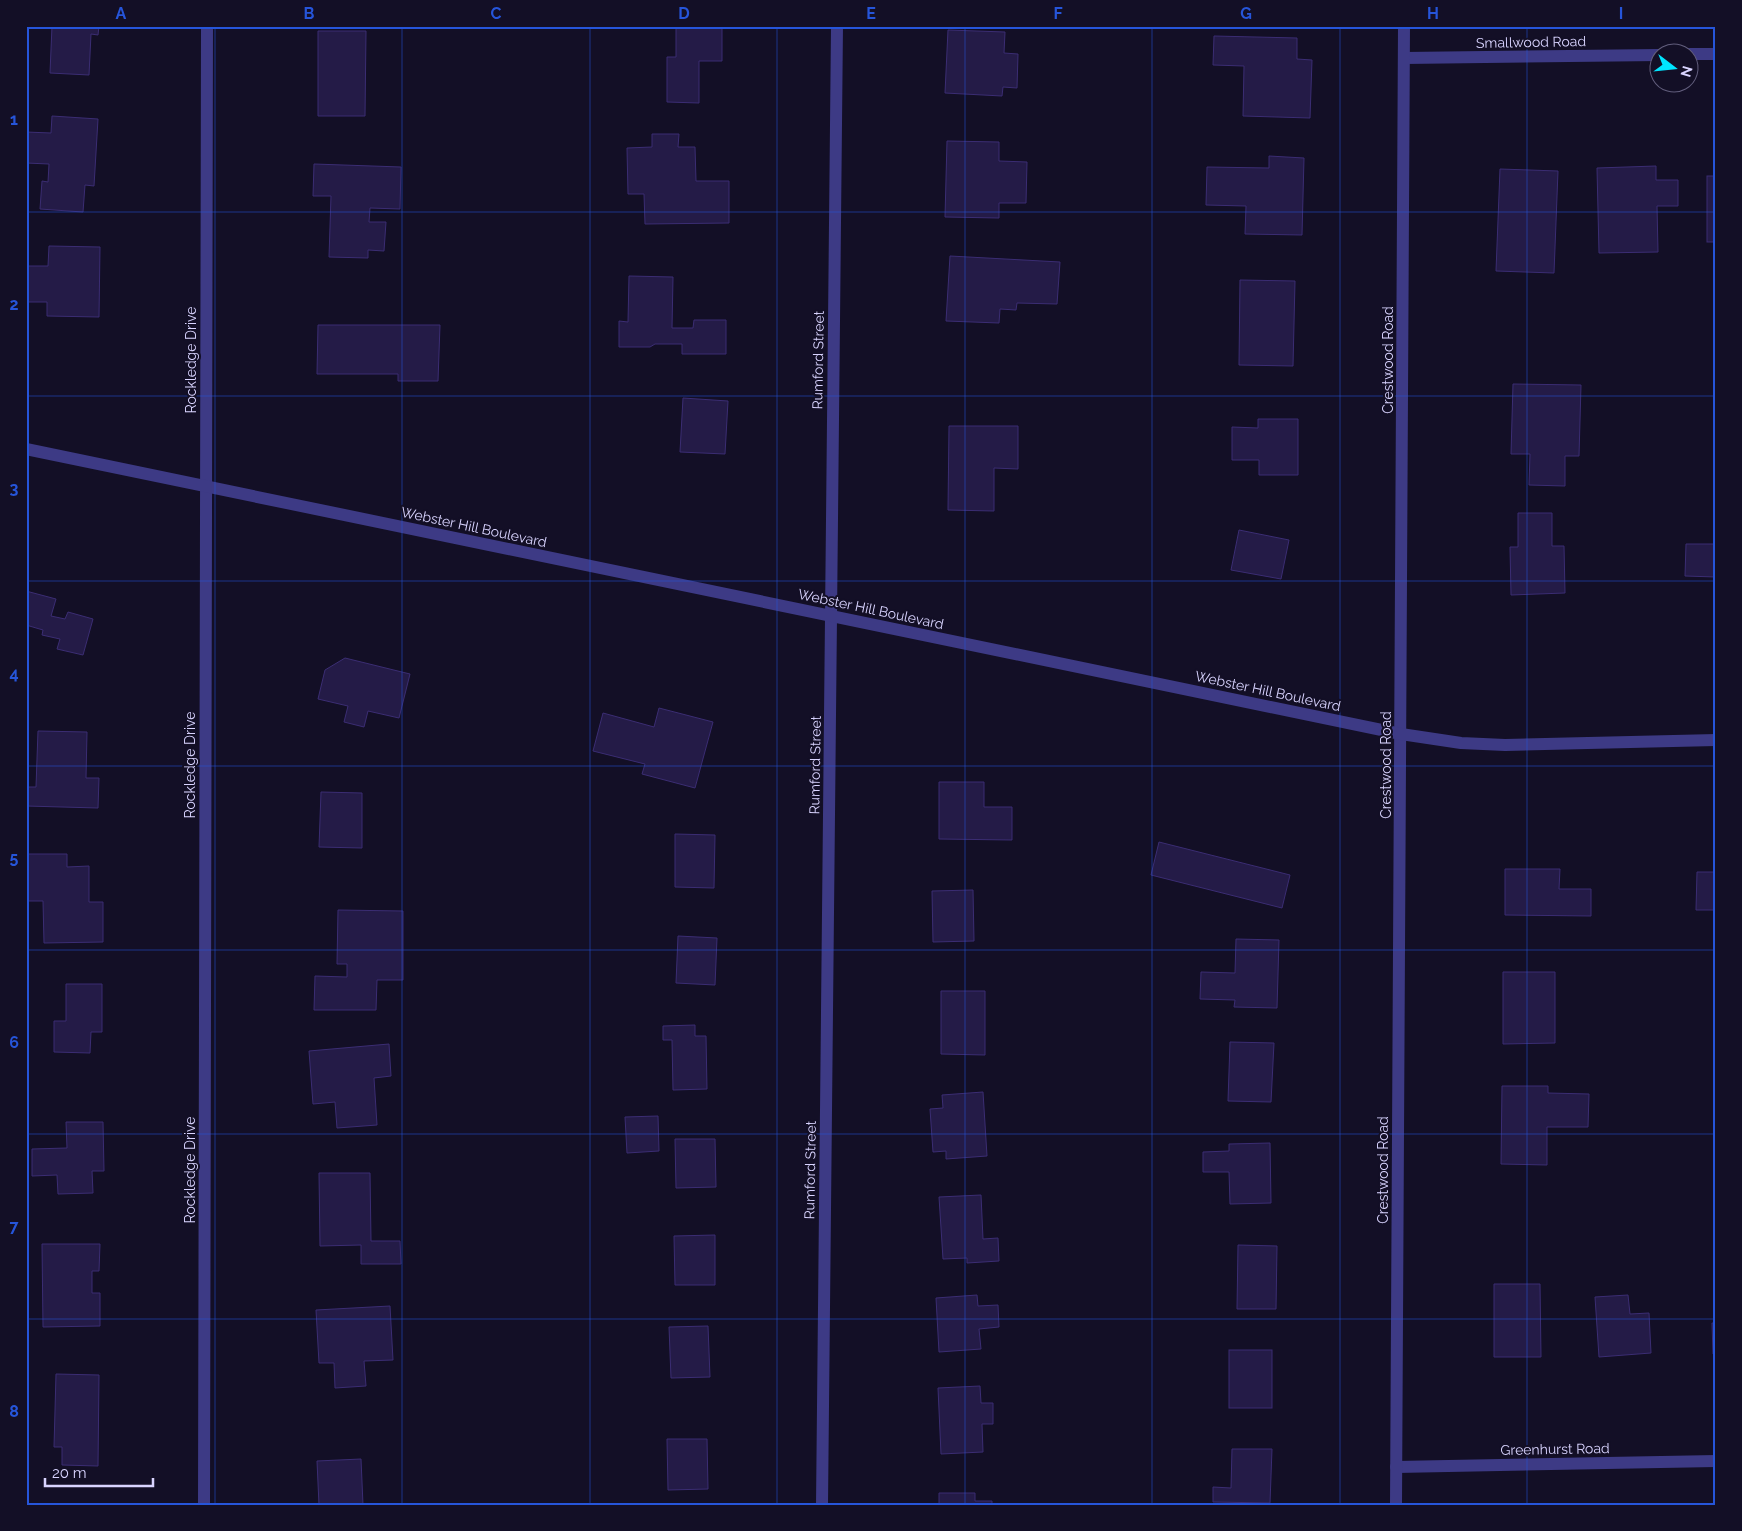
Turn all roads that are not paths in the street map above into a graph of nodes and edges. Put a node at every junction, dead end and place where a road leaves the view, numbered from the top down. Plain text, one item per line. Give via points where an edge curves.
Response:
1 (207, 26) edge
2 (837, 26) edge
3 (1404, 26) edge
4 (1700, 54) edge
5 (1716, 54) edge
6 (1650, 55) edge
7 (1404, 58) junction
8 (26, 449) edge
9 (206, 487) junction
10 (831, 616) junction
11 (1401, 734) junction
12 (1716, 740) edge
13 (1716, 1461) edge
14 (1396, 1467) junction
15 (204, 1505) edge
16 (822, 1505) edge
17 (1396, 1505) edge

1 - 9 street, Rockledge Drive
2 - 10 street, Rumford Street
3 - 7 street, Crestwood Road
4 - 5 street
6 - 7 street, Smallwood Road
7 - 11 street, Crestwood Road
8 - 9 street, Webster Hill Boulevard
9 - 10 street, Webster Hill Boulevard
9 - 15 street, Rockledge Drive
10 - 11 street, Webster Hill Boulevard
10 - 16 street, Rumford Street
11 - 12 street, Webster Hill Boulevard via 1506,745
11 - 14 street, Crestwood Road
13 - 14 street, Greenhurst Road
14 - 17 street, Crestwood Road

